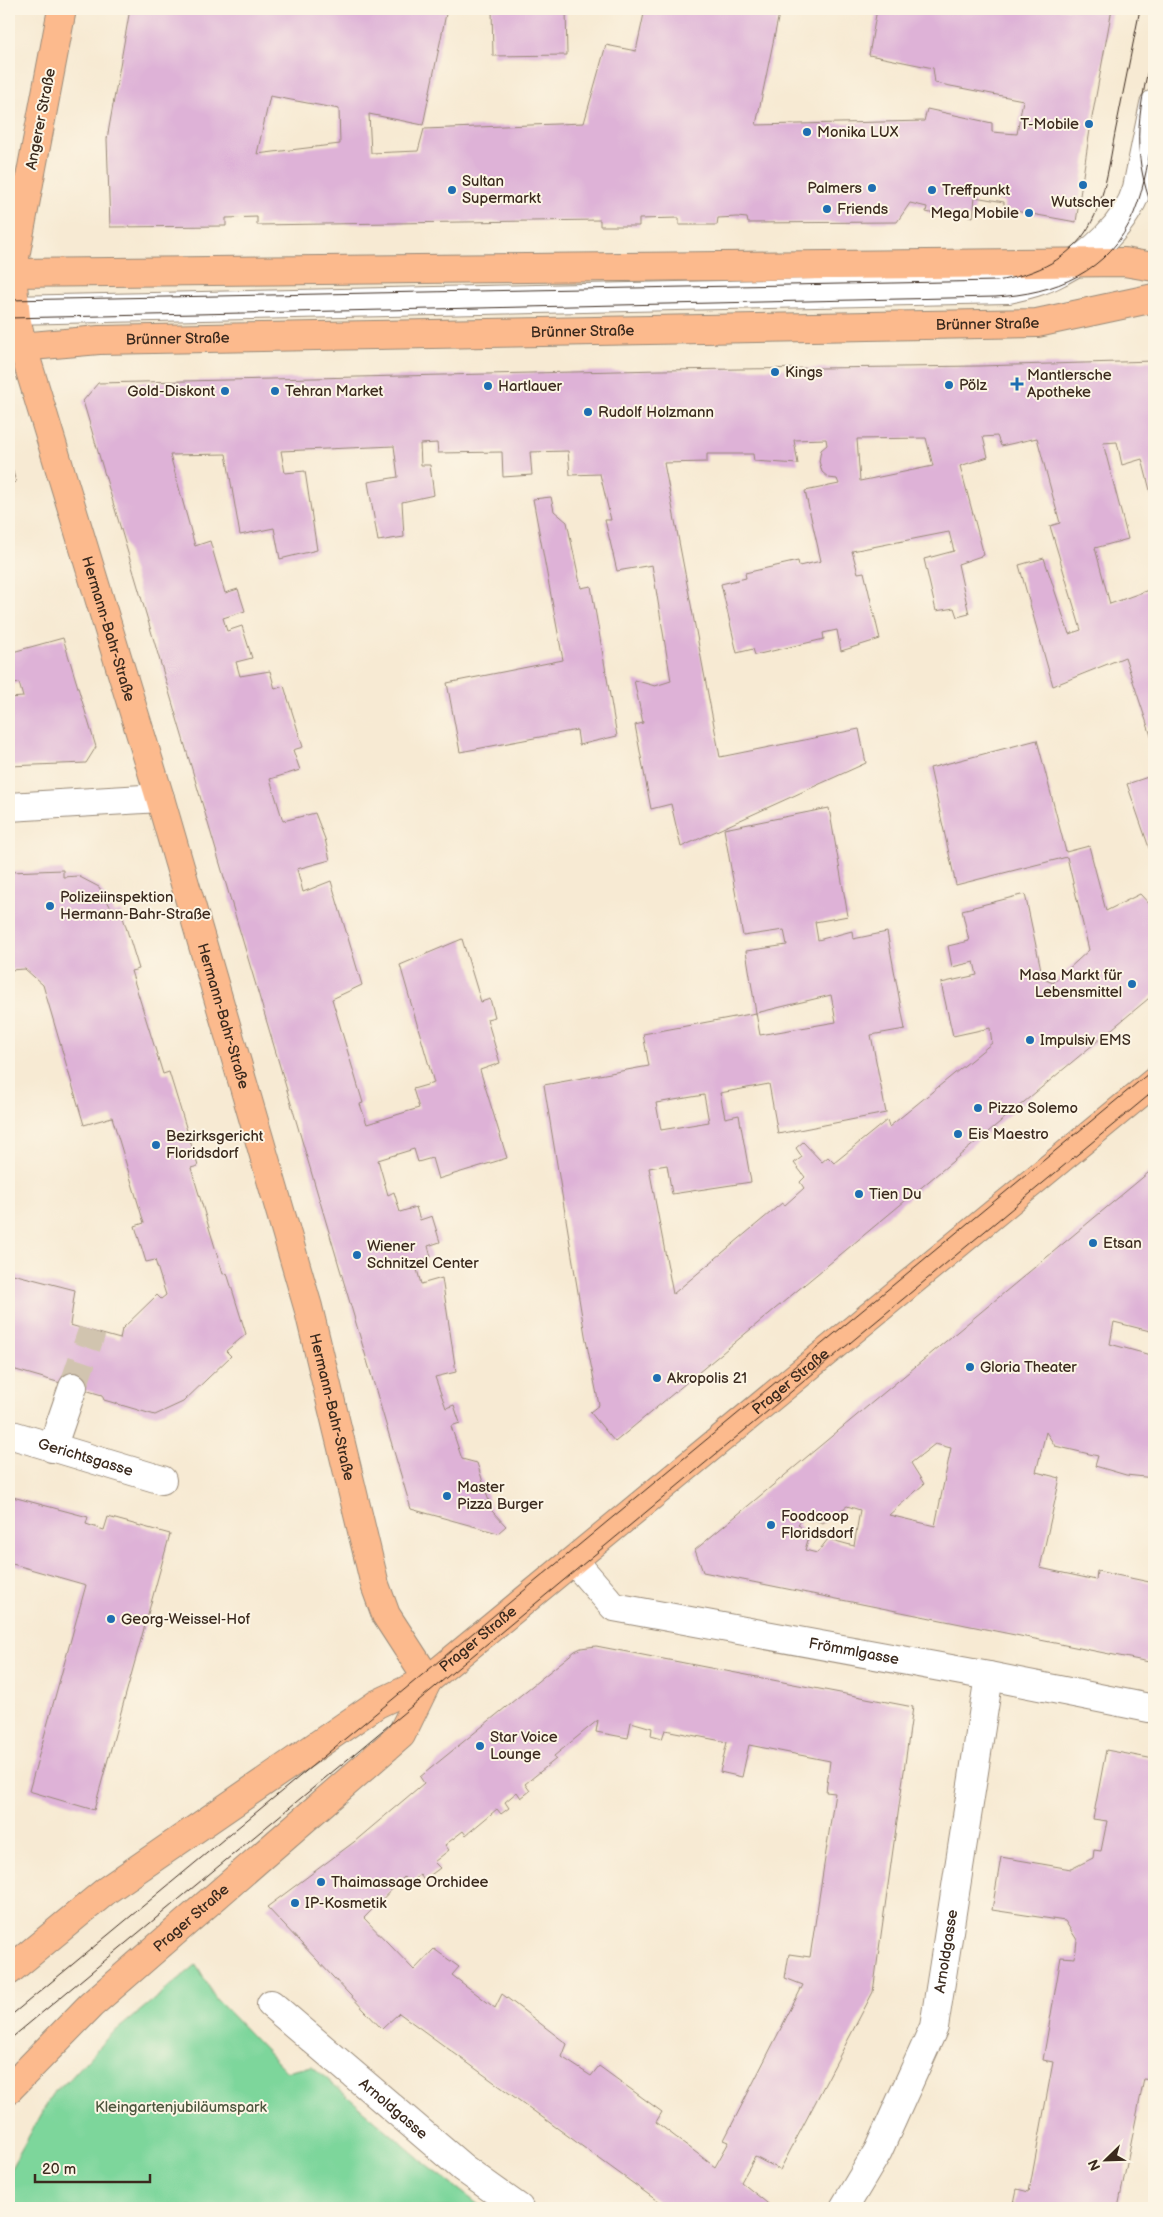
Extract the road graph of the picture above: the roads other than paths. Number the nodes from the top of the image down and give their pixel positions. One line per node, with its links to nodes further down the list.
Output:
1 (62, 9): 7 (main road, Angerer Straße)
2 (1154, 104): 3 (street)
3 (1145, 151): 4 (street); 5 (street)
4 (1154, 182)
5 (1075, 263): 6 (main road); 7 (main road); 9 (street)
6 (1154, 267)
7 (10, 273): 9 (main road, Angerer Straße)
8 (1154, 298): 10 (main road, Brünner Straße)
9 (12, 310): 10 (main road, Angerer Straße)
10 (13, 345): 11 (main road, Hermann-Bahr-Straße)
11 (160, 798): 12 (street); 20 (main road, Hermann-Bahr-Straße)
12 (9, 807)
13 (1154, 1082): 18 (main road, Prager Straße)
14 (73, 1386): 16 (street)
15 (9, 1434): 16 (street, Gerichtsgasse)
16 (52, 1448): 17 (street, Gerichtsgasse)
17 (162, 1480)
18 (574, 1561): 19 (street, Frömmlgasse); 20 (main road, Prager Straße)
19 (989, 1676): 21 (street, Frömmlgasse); 26 (street, Arnoldgasse)
20 (428, 1680): 22 (main road, Prager Straße); 24 (main road, Prager Straße)
21 (1154, 1709)
22 (9, 1971)
23 (271, 2004): 25 (street, Arnoldgasse)
24 (9, 2089)
25 (520, 2208)
26 (844, 2208)

